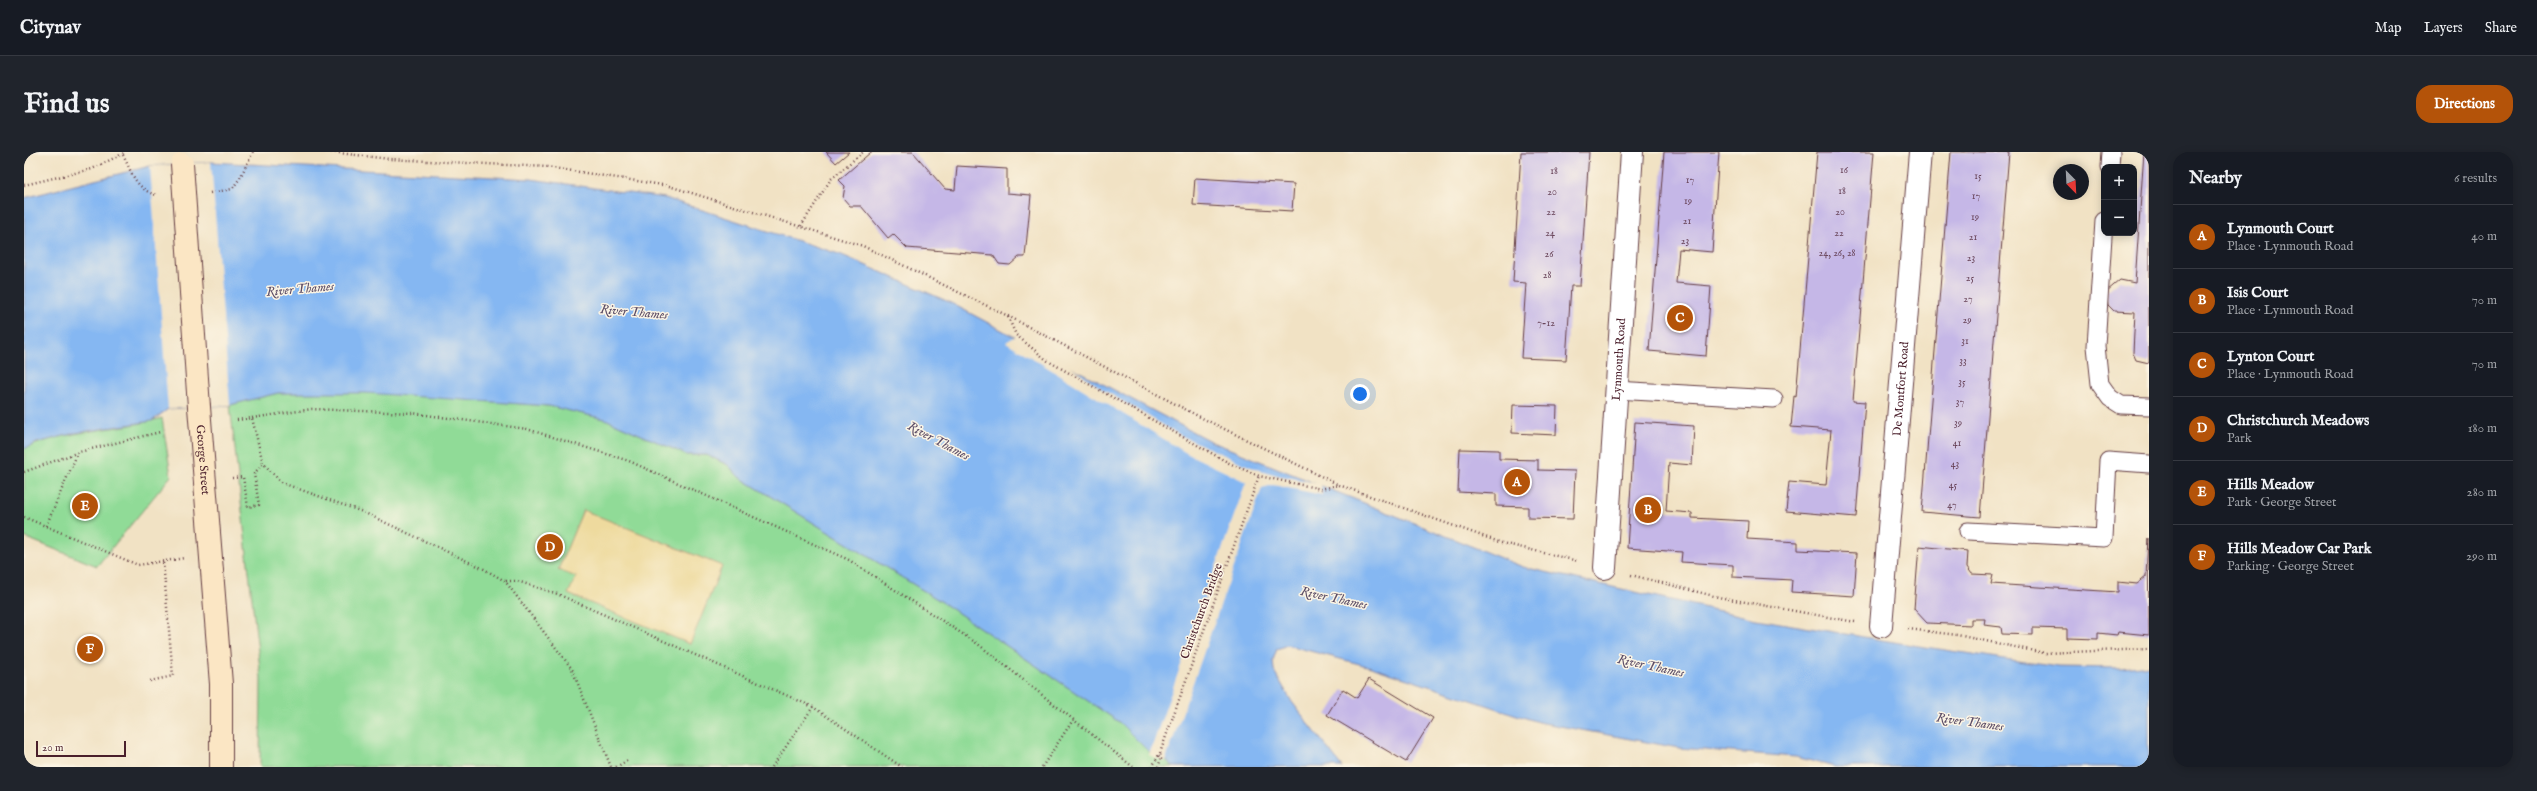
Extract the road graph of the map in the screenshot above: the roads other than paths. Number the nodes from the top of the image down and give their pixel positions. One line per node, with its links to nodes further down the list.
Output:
1 (1632, 152): 7 (street, Lynmouth Road)
2 (1920, 152): 13 (street, De Montfort Road)
3 (2111, 152): 5 (lane)
4 (182, 158): 14 (main road, George Street, bridge)
5 (2110, 164)
6 (2103, 236): 9 (lane)
7 (1615, 390): 8 (lane); 12 (street, Lynmouth Road)
8 (1774, 399)
9 (2149, 406)
10 (2149, 464): 11 (lane)
11 (1968, 532)
12 (1605, 568)
13 (1881, 626)
14 (221, 767)

